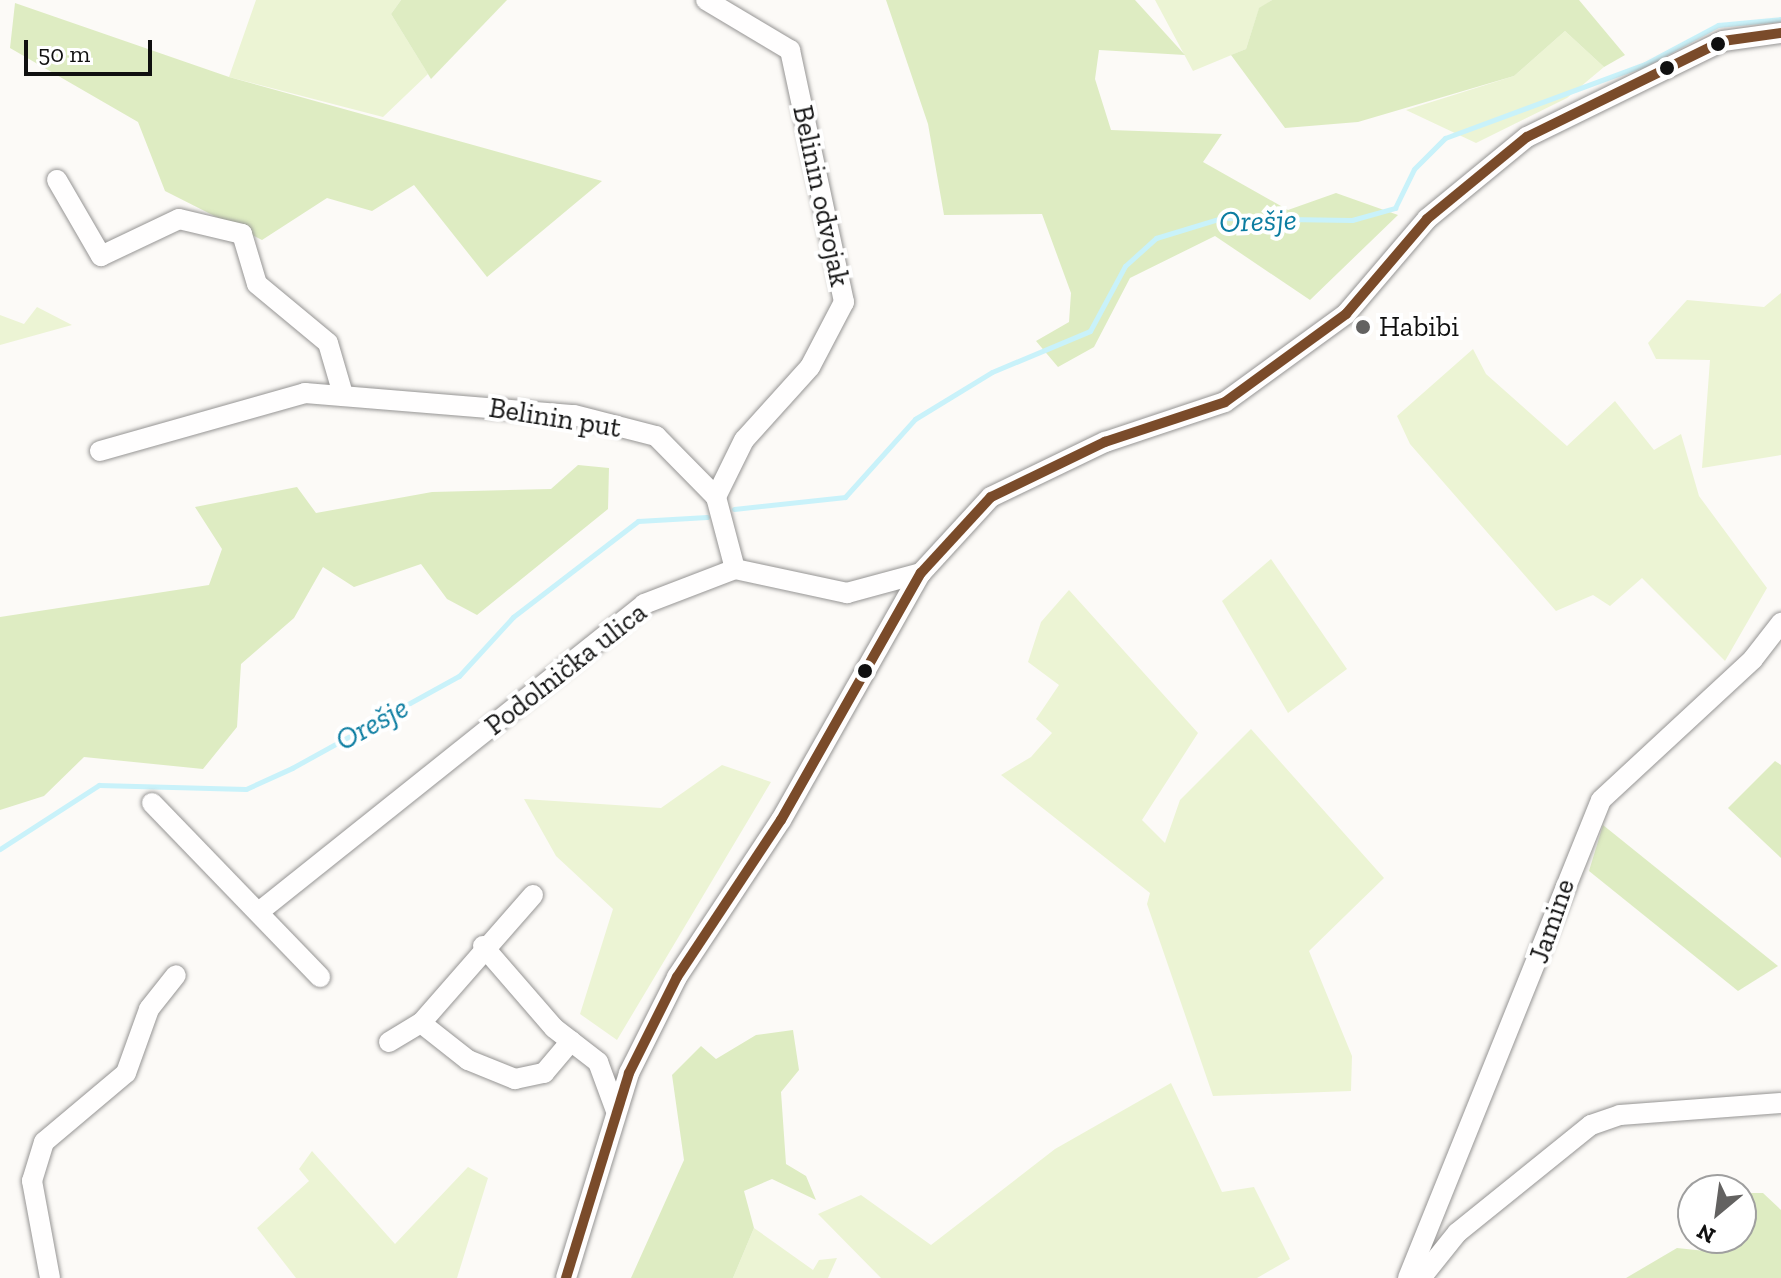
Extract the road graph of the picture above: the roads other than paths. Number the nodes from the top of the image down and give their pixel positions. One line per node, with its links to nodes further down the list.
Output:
1 (706, 0): 6 (street, Belinin odvojak)
2 (1781, 33): 8 (street)
3 (57, 180): 4 (street)
4 (342, 391): 5 (street, Belinin put); 6 (street, Belinin put)
5 (100, 451)
6 (716, 497): 7 (street, Belinin put)
7 (735, 569): 8 (street); 12 (street, Podolnička ulica)
8 (921, 573): 20 (street)
9 (1781, 623): 23 (street, Jamine)
10 (152, 803): 12 (street)
11 (533, 895): 13 (street)
12 (260, 911): 15 (street)
13 (483, 946): 16 (street); 17 (street)
14 (176, 975): 21 (street)
15 (320, 977)
16 (421, 1023): 17 (street); 18 (street)
17 (571, 1041): 20 (street)
18 (389, 1042)
19 (1781, 1103): 24 (street)
20 (616, 1111): 22 (street)
21 (50, 1278)
22 (566, 1278)
23 (1408, 1278)
24 (1421, 1278)

